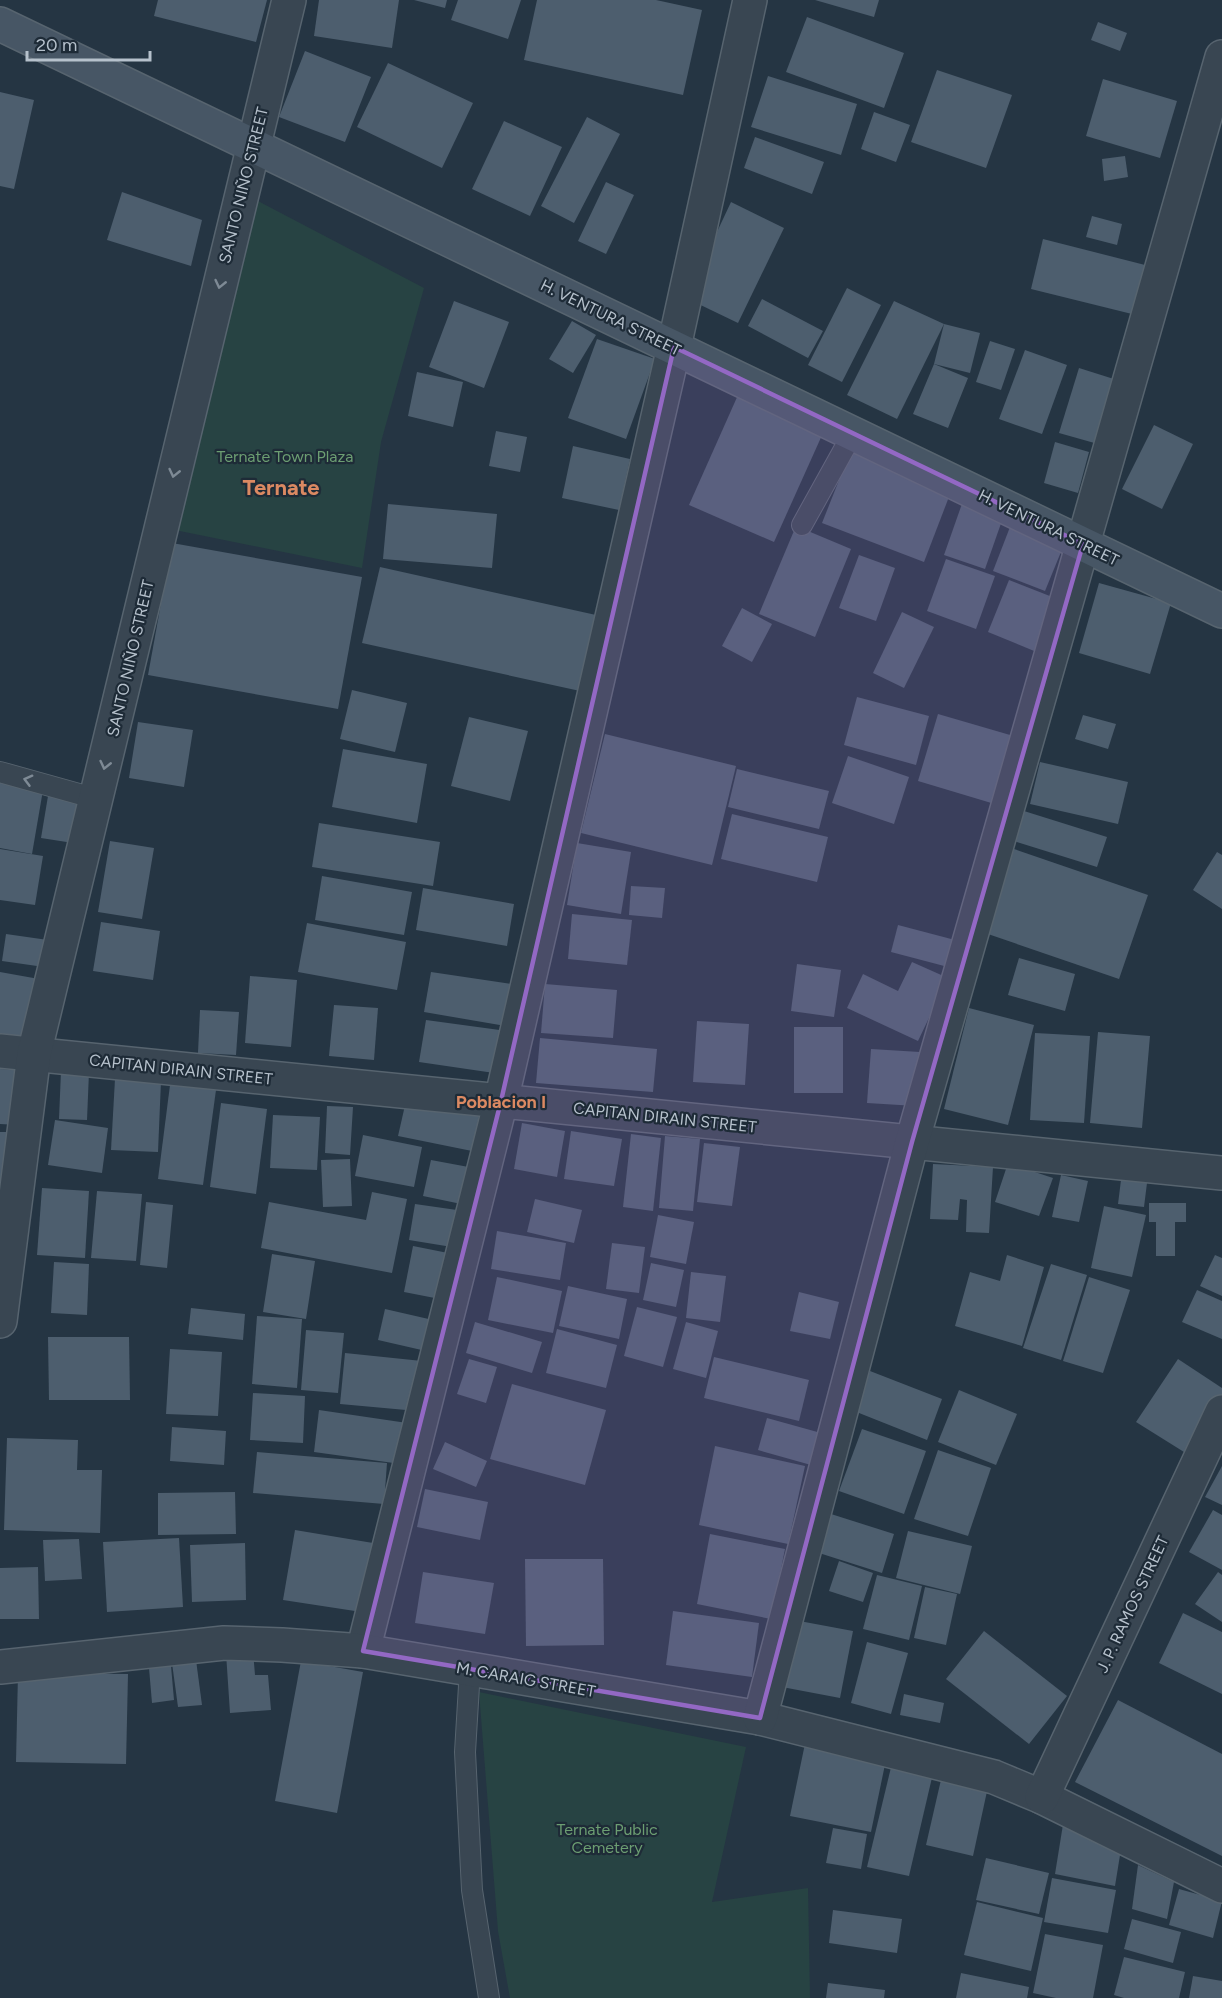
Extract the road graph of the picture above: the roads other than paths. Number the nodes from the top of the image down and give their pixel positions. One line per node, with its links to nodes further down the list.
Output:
1 (290, 0): 5 (street, SANTO NIÑO STREET)
2 (750, 0): 6 (street)
3 (0, 24): 5 (main road, H. VENTURA STREET)
4 (1222, 57): 9 (street)
5 (253, 145): 6 (main road, H. VENTURA STREET); 12 (street, SANTO NIÑO STREET, one-way to 12)
6 (674, 347): 7 (main road, H. VENTURA STREET); 15 (street)
7 (853, 433): 8 (lane); 9 (main road, H. VENTURA STREET)
8 (802, 525)
9 (1083, 544): 10 (main road, H. VENTURA STREET); 16 (street)
10 (1222, 611)
11 (0, 772): 12 (lane, one-way to 11)
12 (97, 798): 14 (street, SANTO NIÑO STREET)
13 (0, 1051): 14 (street, CAPITAN DIRAIN STREET)
14 (34, 1054): 15 (street, CAPITAN DIRAIN STREET); 18 (street, SANTO NIÑO STREET)
15 (501, 1101): 16 (street, CAPITAN DIRAIN STREET); 20 (street)
16 (912, 1142): 17 (street, CAPITAN DIRAIN STREET); 23 (street)
17 (1222, 1173)
18 (0, 1322)
19 (1222, 1412): 24 (street, J. P. RAMOS STREET)
20 (363, 1651): 21 (street, M. CARAIG STREET); 22 (street, M. CARAIG STREET)
21 (0, 1667)
22 (470, 1669): 23 (street, M. CARAIG STREET); 26 (lane)
23 (760, 1718): 24 (street, M. CARAIG STREET)
24 (1042, 1797): 25 (street, M. CARAIG STREET)
25 (1222, 1886)
26 (489, 1998)

